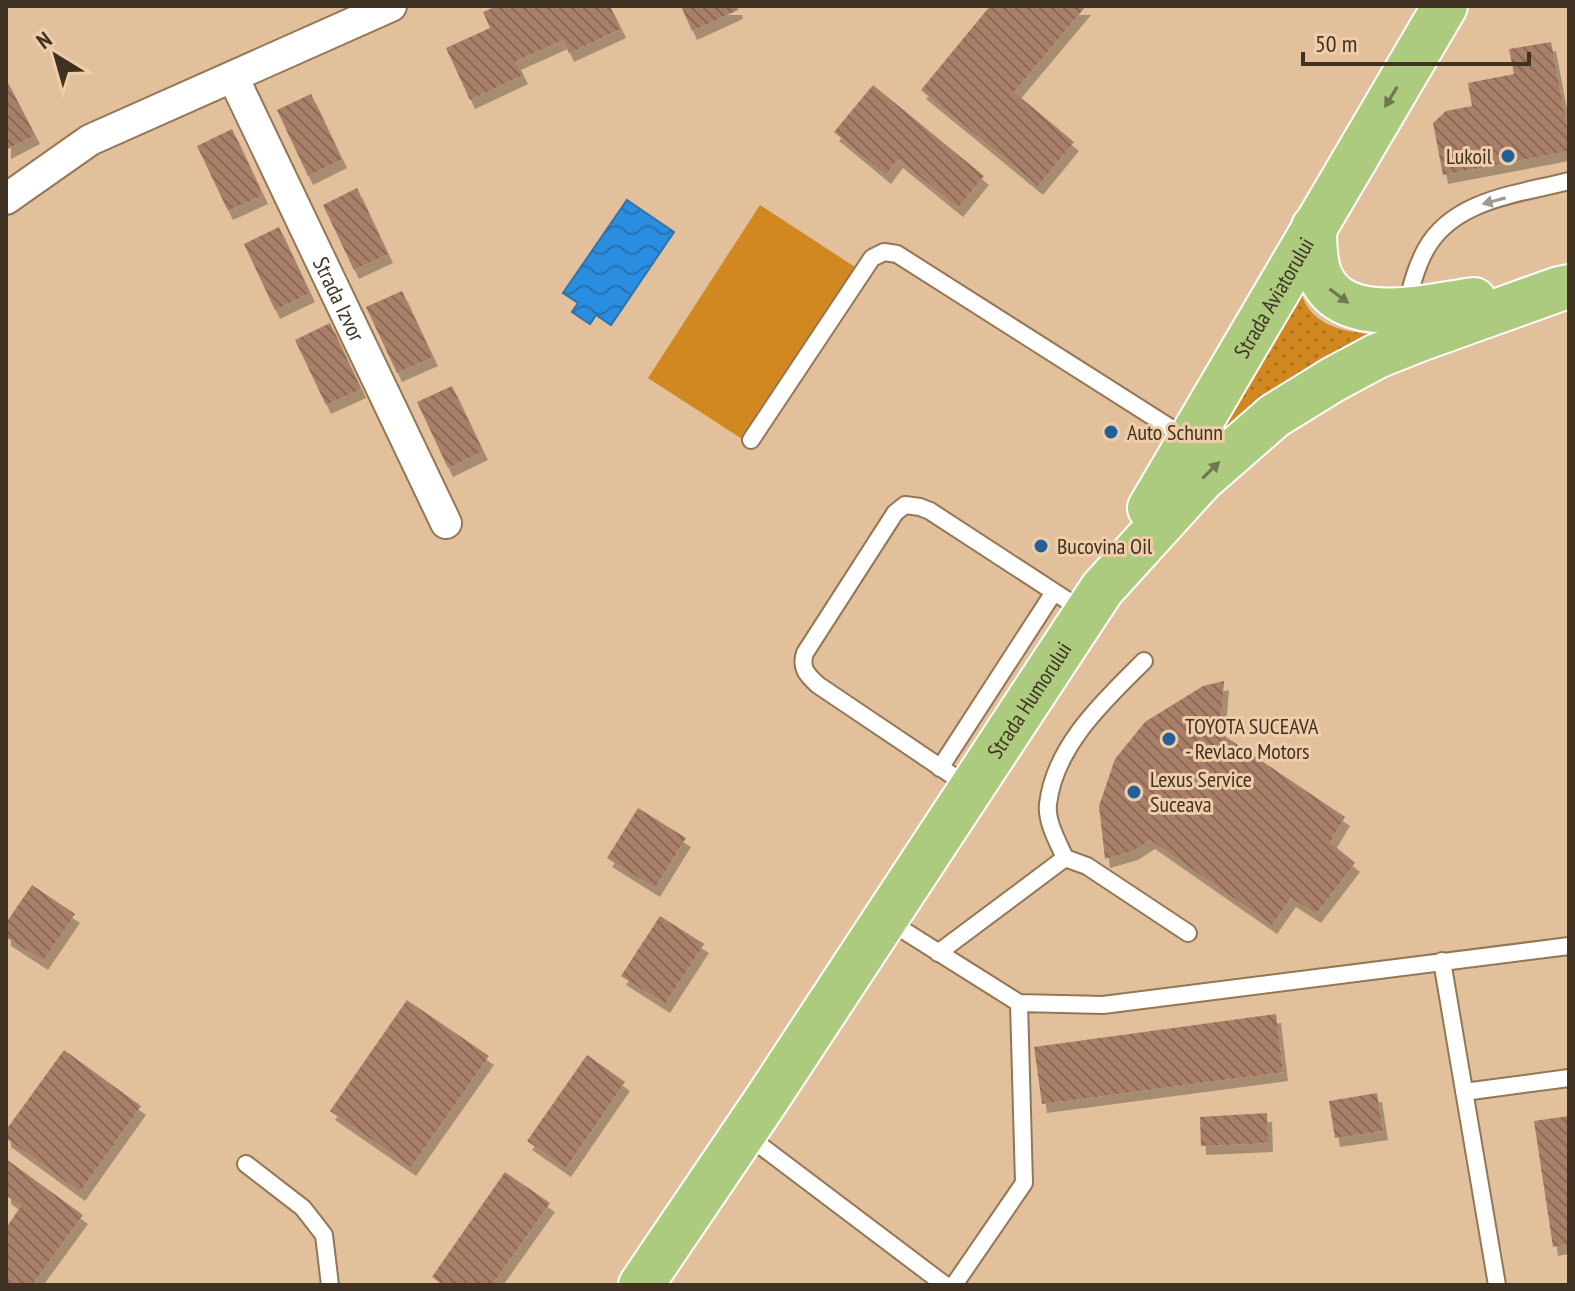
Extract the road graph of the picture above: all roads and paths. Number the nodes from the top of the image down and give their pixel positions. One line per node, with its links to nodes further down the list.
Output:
1 (391, 6): 3 (street)
2 (1445, 6): 6 (main road, Strada Aviatorului, one-way to 6)
3 (233, 77): 5 (street); 11 (street, Strada Izvor)
4 (1569, 181): 8 (lane, one-way to 8)
5 (6, 199)
6 (1314, 227): 8 (main road, one-way to 8); 10 (main road, Strada Aviatorului)
7 (1564, 288): 8 (main road); 12 (main road, Strada Humorului, one-way to 7)
8 (1405, 309)
9 (751, 440): 10 (lane)
10 (1190, 440): 12 (main road, Strada Aviatorului)
11 (446, 523)
12 (1081, 598): 14 (main road, Strada Humorului); 14 (lane)
13 (1144, 661): 15 (lane)
14 (956, 778): 16 (main road, Strada Humorului)
15 (1065, 858): 17 (lane); 19 (lane)
16 (885, 919): 19 (lane); 24 (main road, Strada Humorului)
17 (1188, 933)
18 (1569, 946): 20 (lane)
19 (938, 953): 21 (lane)
20 (1442, 961): 21 (lane); 23 (lane)
21 (1019, 1003): 29 (lane)
22 (1569, 1078): 23 (lane)
23 (1464, 1092): 30 (lane)
24 (744, 1133): 27 (main road, Strada Humorului); 28 (lane)
25 (246, 1164): 26 (lane)
26 (330, 1285)
27 (641, 1285)
28 (945, 1285)
29 (954, 1285)
30 (1497, 1285)

